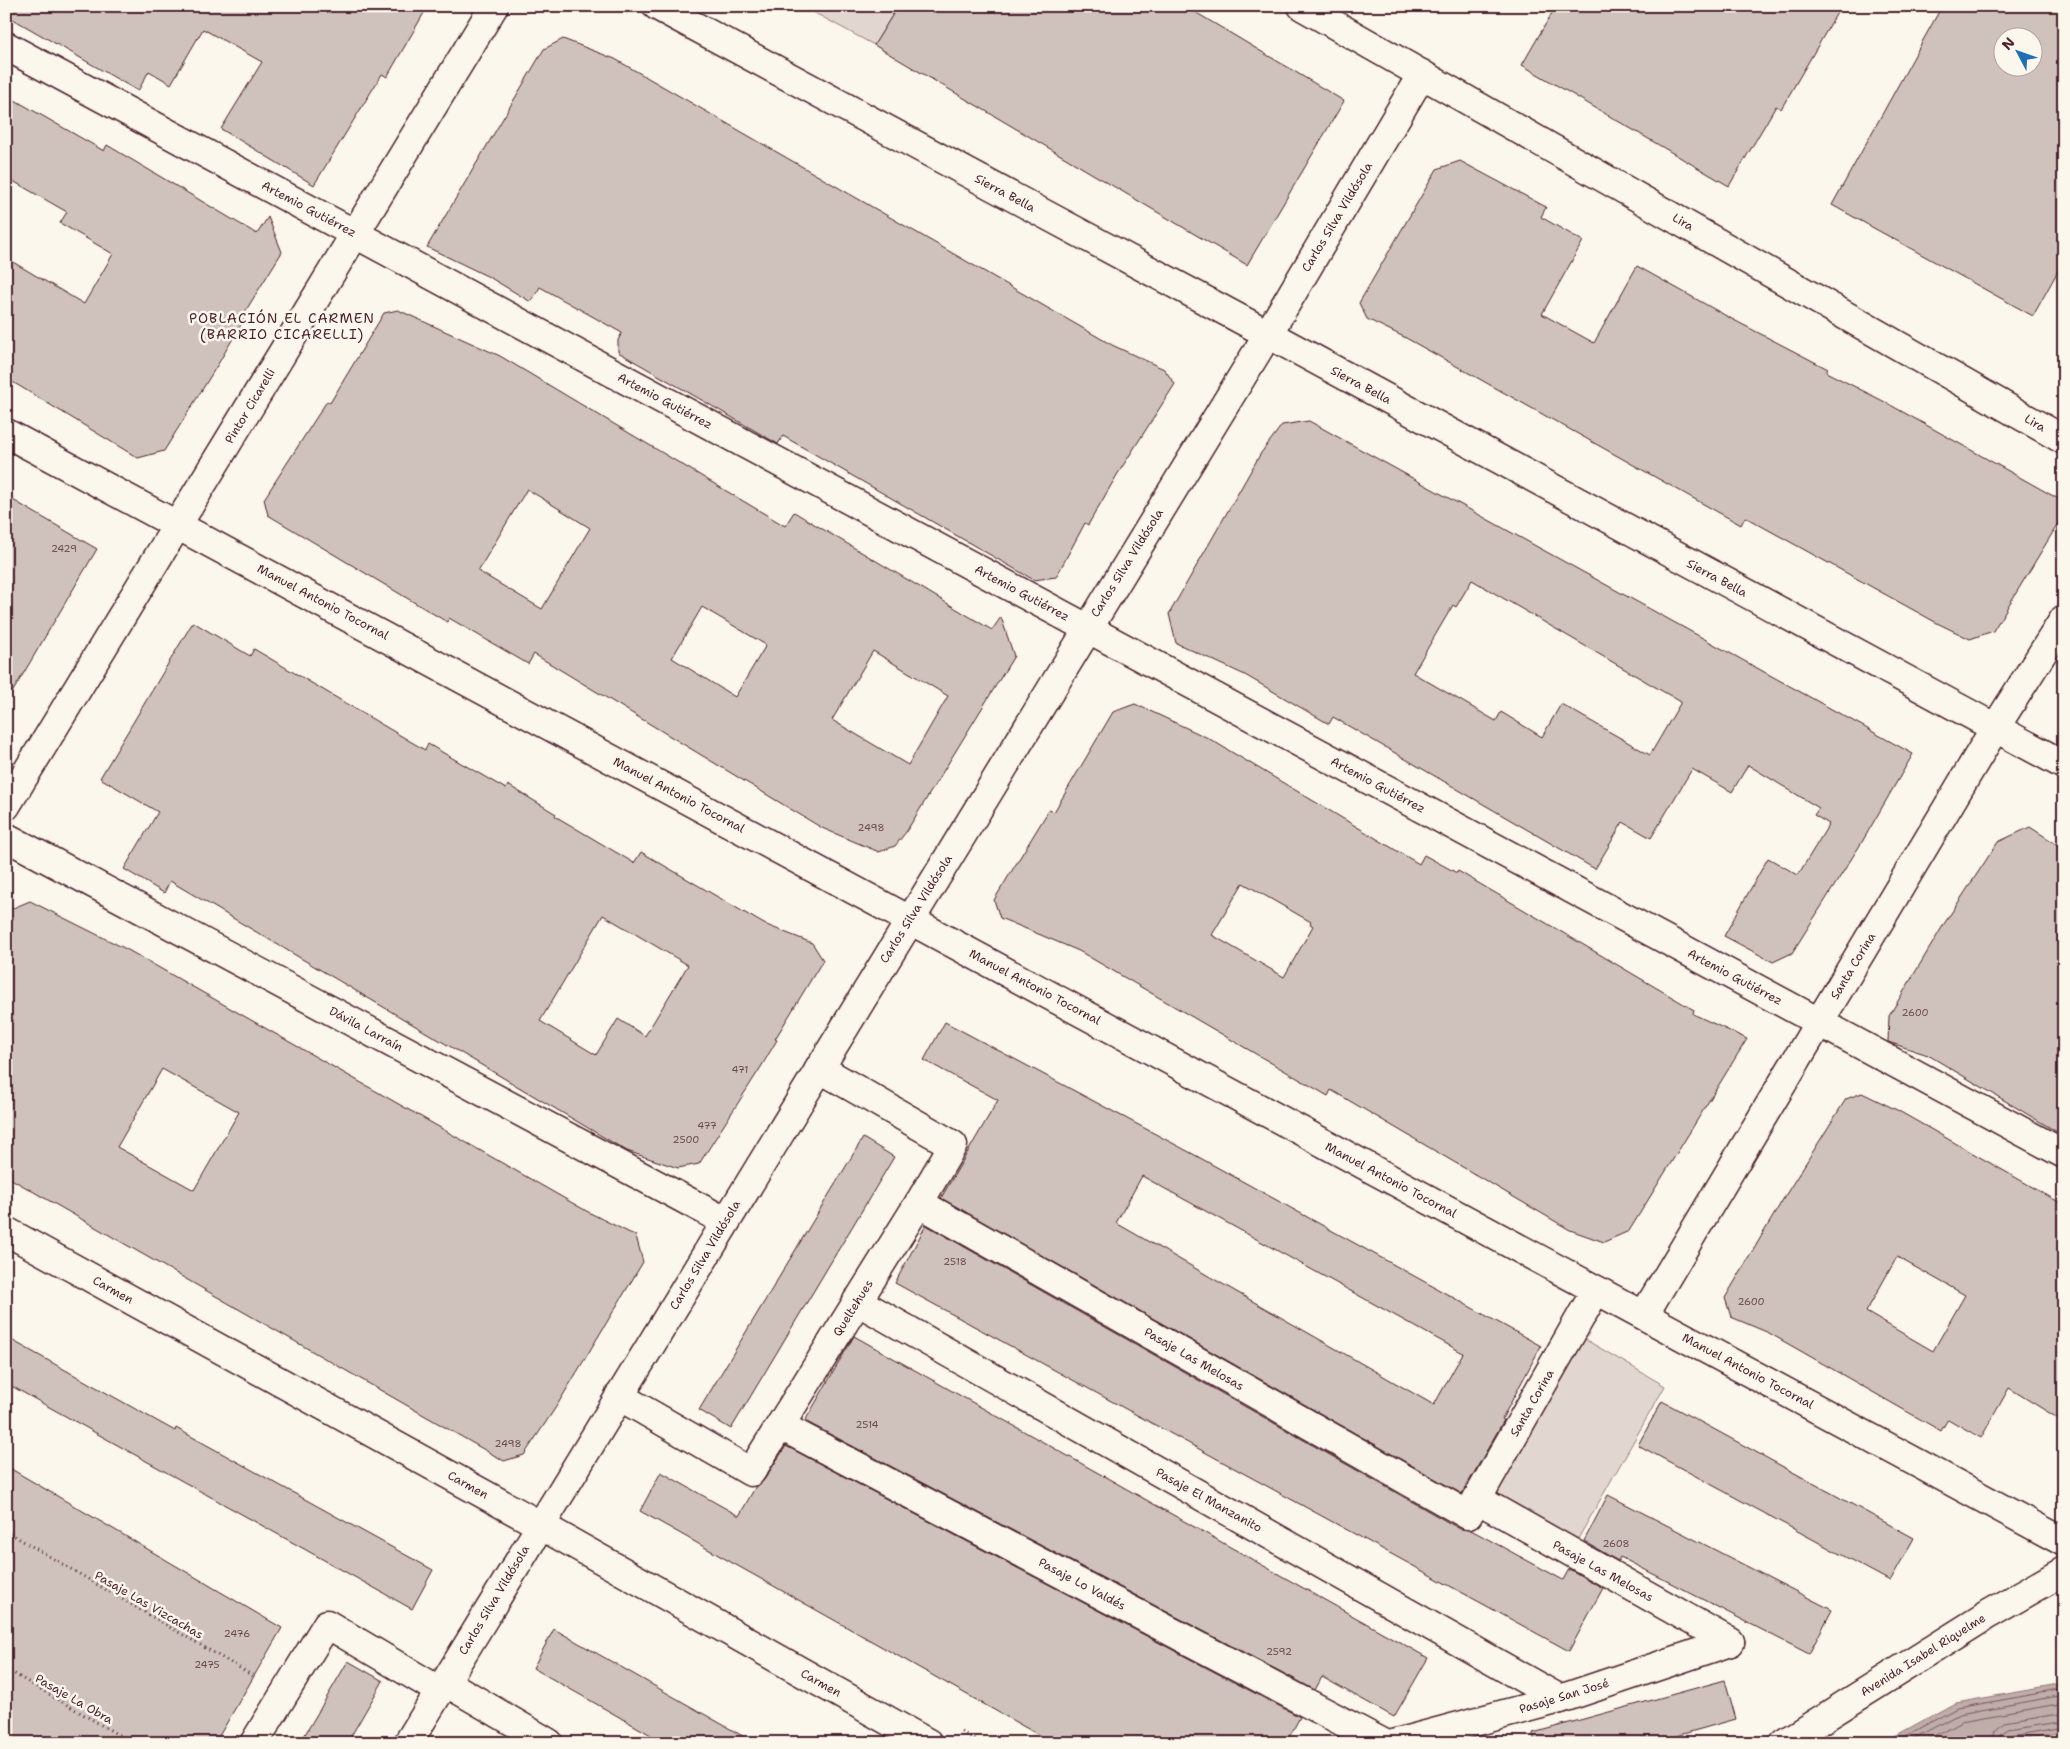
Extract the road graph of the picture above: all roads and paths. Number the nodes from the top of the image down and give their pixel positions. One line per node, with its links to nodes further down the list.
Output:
1 (494, 6): 6 (street, Pintor Cicarelli)
2 (657, 6): 7 (street, Sierra Bella)
3 (1302, 6): 5 (street, Lira)
4 (6, 46): 6 (street, Artemio Gutiérrez)
5 (1422, 74): 7 (street, Carlos Silva Vildósola); 9 (street, Lira)
6 (355, 234): 10 (street, Pintor Cicarelli); 12 (street, Artemio Gutiérrez)
7 (1268, 334): 12 (street, Carlos Silva Vildósola); 13 (street, Sierra Bella)
8 (6, 433): 10 (street, Manuel Antonio Tocornal)
9 (2064, 440)
10 (178, 524): 15 (street, Pintor Cicarelli); 17 (street, Manuel Antonio Tocornal)
11 (2064, 619): 13 (street, Santa Corina)
12 (1088, 628): 17 (street, Carlos Silva Vildósola); 18 (street, Artemio Gutiérrez)
13 (1995, 728): 14 (street, Sierra Bella); 18 (street, Santa Corina)
14 (2064, 765)
15 (6, 806)
16 (6, 837): 22 (street, Dávila Larraín)
17 (910, 919): 19 (street, Carlos Silva Vildósola); 24 (street, Manuel Antonio Tocornal)
18 (1819, 1022): 20 (street, Artemio Gutiérrez); 26 (street, Santa Corina)
19 (819, 1068): 21 (street, Queltehues); 22 (street, Carlos Silva Vildósola)
20 (2064, 1154)
21 (919, 1203): 25 (street, Queltehues); 29 (street, Pasaje Las Melosas)
22 (725, 1221): 27 (street, Carlos Silva Vildósola)
23 (6, 1231): 30 (street, Carmen)
24 (1596, 1290): 26 (street, Manuel Antonio Tocornal); 29 (street, Santa Corina)
25 (857, 1301): 28 (street, Queltehues); 38 (street, Pasaje El Manzanito)
26 (1644, 1315): 32 (street, Manuel Antonio Tocornal)
27 (619, 1396): 28 (street, Queltehues); 30 (street, Carlos Silva Vildósola)
28 (781, 1426): 44 (street, Pasaje Lo Valdés)
29 (1473, 1507): 34 (street, Pasaje Las Melosas)
30 (540, 1525): 36 (street, Carlos Silva Vildósola); 43 (street, Carmen)
31 (6, 1531): 37 (path, Pasaje Las Vizcachas)
32 (2064, 1542)
33 (2064, 1570): 46 (street, Avenida Isabel Riquelme)
34 (1730, 1642): 38 (street, Pasaje San José)
35 (6, 1669): 39 (path, Pasaje La Obra)
36 (442, 1686): 37 (street); 41 (street, Carlos Silva Vildósola); 42 (street)
37 (284, 1694): 40 (street)
38 (1560, 1699): 45 (street, Pasaje San José)
39 (132, 1743)
40 (254, 1743)
41 (408, 1743)
42 (549, 1743)
43 (928, 1743)
44 (1383, 1743)
45 (1396, 1743)
46 (1784, 1743)

